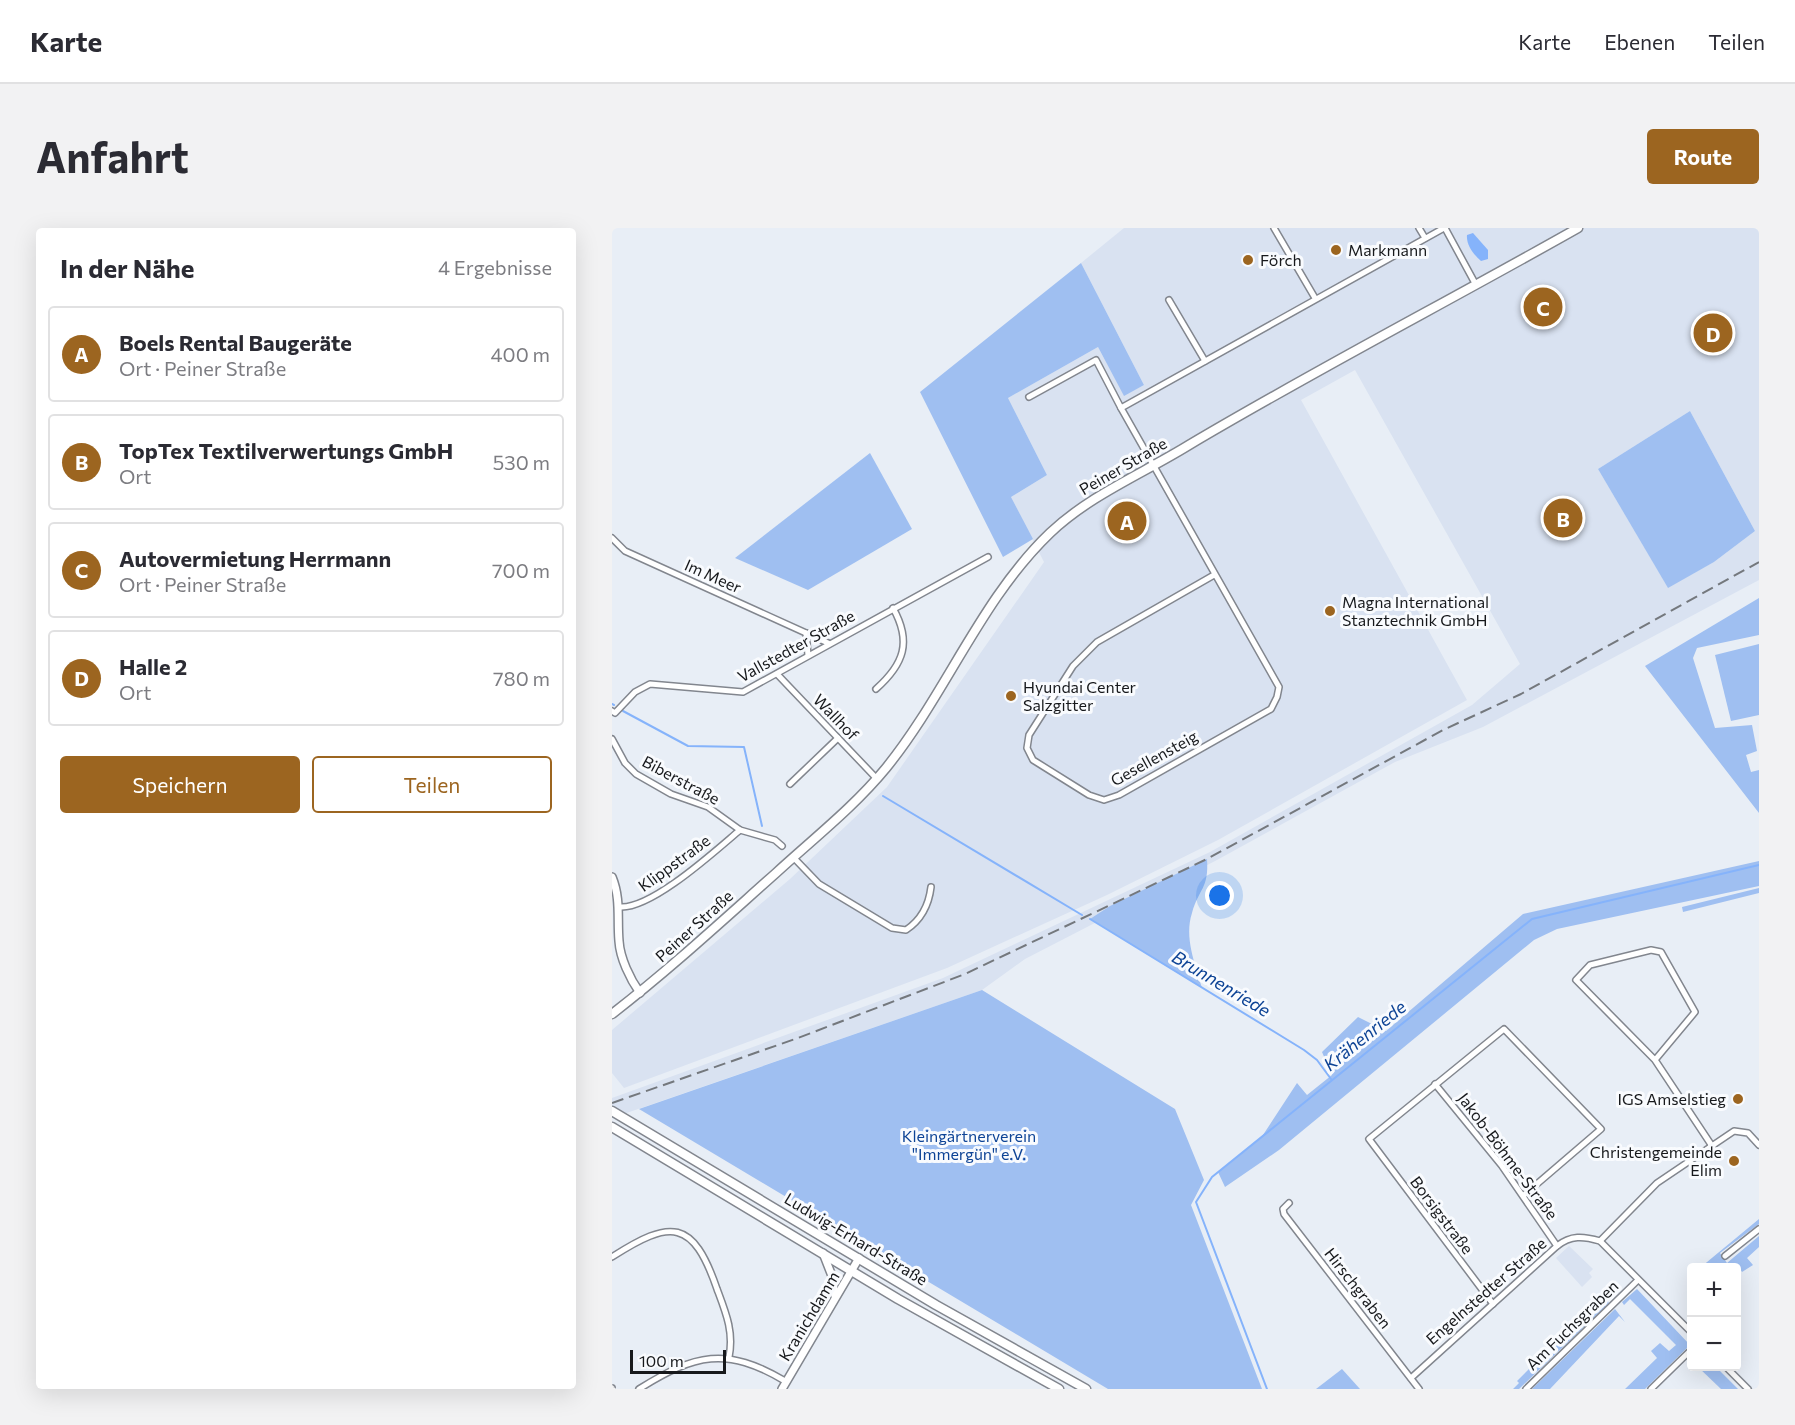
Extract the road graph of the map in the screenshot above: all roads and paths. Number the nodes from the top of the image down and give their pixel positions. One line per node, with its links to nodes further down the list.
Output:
1 (1274, 228): 7 (street)
2 (1419, 228): 5 (street)
3 (1445, 228): 5 (street); 6 (street)
4 (1578, 228): 6 (main road, Peiner Straße)
5 (1425, 238): 7 (street)
6 (1476, 285): 12 (main road, Peiner Straße)
7 (1315, 298): 9 (street)
8 (1169, 300): 9 (street)
9 (1205, 361): 11 (street)
10 (1029, 397): 11 (street, Gesellensteig)
11 (1120, 408): 12 (street, Gesellensteig)
12 (1154, 466): 15 (street, Gesellensteig); 25 (main road, Peiner Straße)
13 (612, 538): 17 (street, Im Meer)
14 (988, 557): 16 (street, Vallstedter Straße)
15 (1214, 575): 15 (street, Gesellensteig)
16 (893, 608): 18 (street, Vallstedter Straße); 21 (street)
17 (806, 633): 18 (street, Im Meer); 19 (street)
18 (828, 643): 19 (street, Vallstedter Straße)
19 (808, 655): 20 (street, Vallstedter Straße)
20 (777, 674): 22 (street, Vallstedter Straße); 23 (street, Wallhof)
21 (876, 689)
22 (613, 714)
23 (838, 738): 25 (street, Wallhof); 26 (street)
24 (612, 739): 27 (street, Biberstraße)
25 (877, 779): 29 (main road, Peiner Straße)
26 (790, 784)
27 (740, 830): 28 (street, Biberstraße); 32 (street, Klippstraße)
28 (782, 846)
29 (793, 857): 31 (street); 34 (main road, Peiner Straße)
30 (612, 877): 32 (street)
31 (931, 887)
32 (620, 907): 33 (street)
33 (615, 945): 34 (street)
34 (640, 993): 35 (main road, Peiner Straße)
35 (612, 1014)
36 (1655, 1060): 36 (street); 41 (street)
37 (1435, 1084): 42 (street, Jakob-Böhme-Straße); 42 (street); 54 (street, Borsigstraße)
38 (612, 1111): 50 (main road, Ludwig-Erhard-Straße)
39 (612, 1127): 47 (main road, Ludwig-Erhard-Straße)
40 (1759, 1145): 41 (street)
41 (1712, 1146): 45 (street)
42 (1524, 1195): 46 (street, Jakob-Böhme-Straße)
43 (1289, 1203): 59 (street, Hirschgraben)
44 (1759, 1229): 48 (street)
45 (1600, 1241): 46 (street, Engelnstedter Straße); 52 (street)
46 (1557, 1246): 54 (street, Engelnstedter Straße)
47 (823, 1253): 51 (main road, Ludwig-Erhard-Straße); 53 (street)
48 (1725, 1256)
49 (612, 1257): 57 (street)
50 (859, 1258): 51 (street, Kranichdamm); 64 (main road, Ludwig-Erhard-Straße)
51 (852, 1270): 53 (street, Kranichdamm); 63 (main road, Ludwig-Erhard-Straße)
52 (1638, 1280): 55 (street); 66 (street, Am Fuchsgraben)
53 (836, 1296): 60 (street, Kranichdamm)
54 (1493, 1304): 59 (street, Engelnstedter Straße)
55 (1687, 1328)
56 (1687, 1354): 67 (street)
57 (729, 1357): 60 (street); 61 (street)
58 (1730, 1371): 68 (street)
59 (1411, 1378): 65 (street, Hirschgraben)
60 (785, 1381): 62 (street, Kranichdamm)
61 (639, 1389)
62 (782, 1389)
63 (1059, 1389)
64 (1086, 1389)
65 (1419, 1389)
66 (1526, 1389)
67 (1651, 1389)
68 (1748, 1389)

